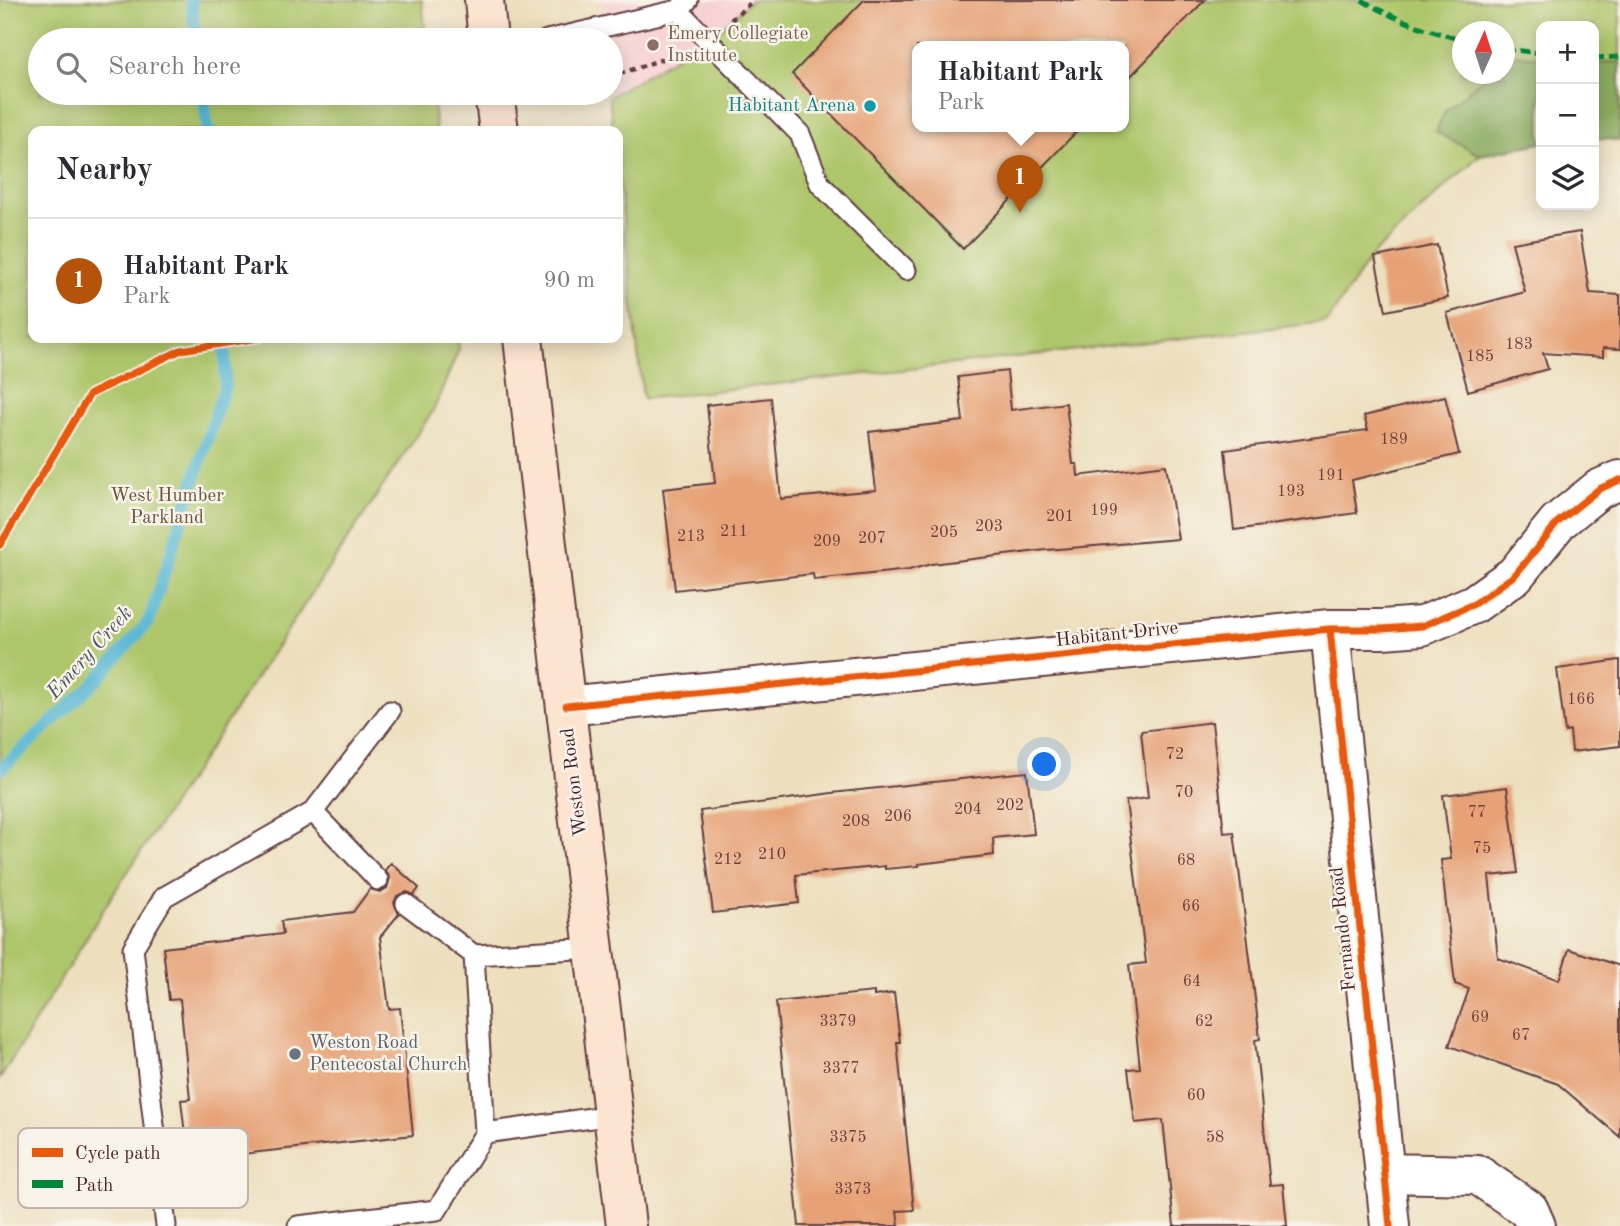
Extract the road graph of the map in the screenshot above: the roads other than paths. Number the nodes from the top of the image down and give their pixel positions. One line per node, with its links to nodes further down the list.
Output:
1 (484, 0): 3 (main road)
2 (683, 5): 4 (lane); 7 (lane)
3 (487, 28)
4 (594, 28)
5 (496, 105): 6 (main road)
6 (498, 126)
7 (906, 270)
8 (524, 343): 11 (main road, Weston Road)
9 (1620, 480): 10 (street, Habitant Drive)
10 (1330, 629): 11 (street, Habitant Drive); 21 (street, Fernando Road)
11 (566, 706): 16 (main road, Weston Road)
12 (390, 711): 13 (lane)
13 (313, 812): 14 (lane); 19 (lane)
14 (377, 880)
15 (406, 904): 17 (lane)
16 (594, 948): 17 (lane); 18 (main road, Weston Road)
17 (474, 956): 20 (lane)
18 (613, 1115): 20 (lane); 25 (main road, Weston Road)
19 (154, 1128)
20 (485, 1133): 24 (lane)
21 (1384, 1173): 26 (street, Fernando Road); 27 (street)
22 (164, 1208): 23 (lane)
23 (166, 1226)
24 (298, 1226)
25 (626, 1226)
26 (1390, 1226)
27 (1536, 1226)

